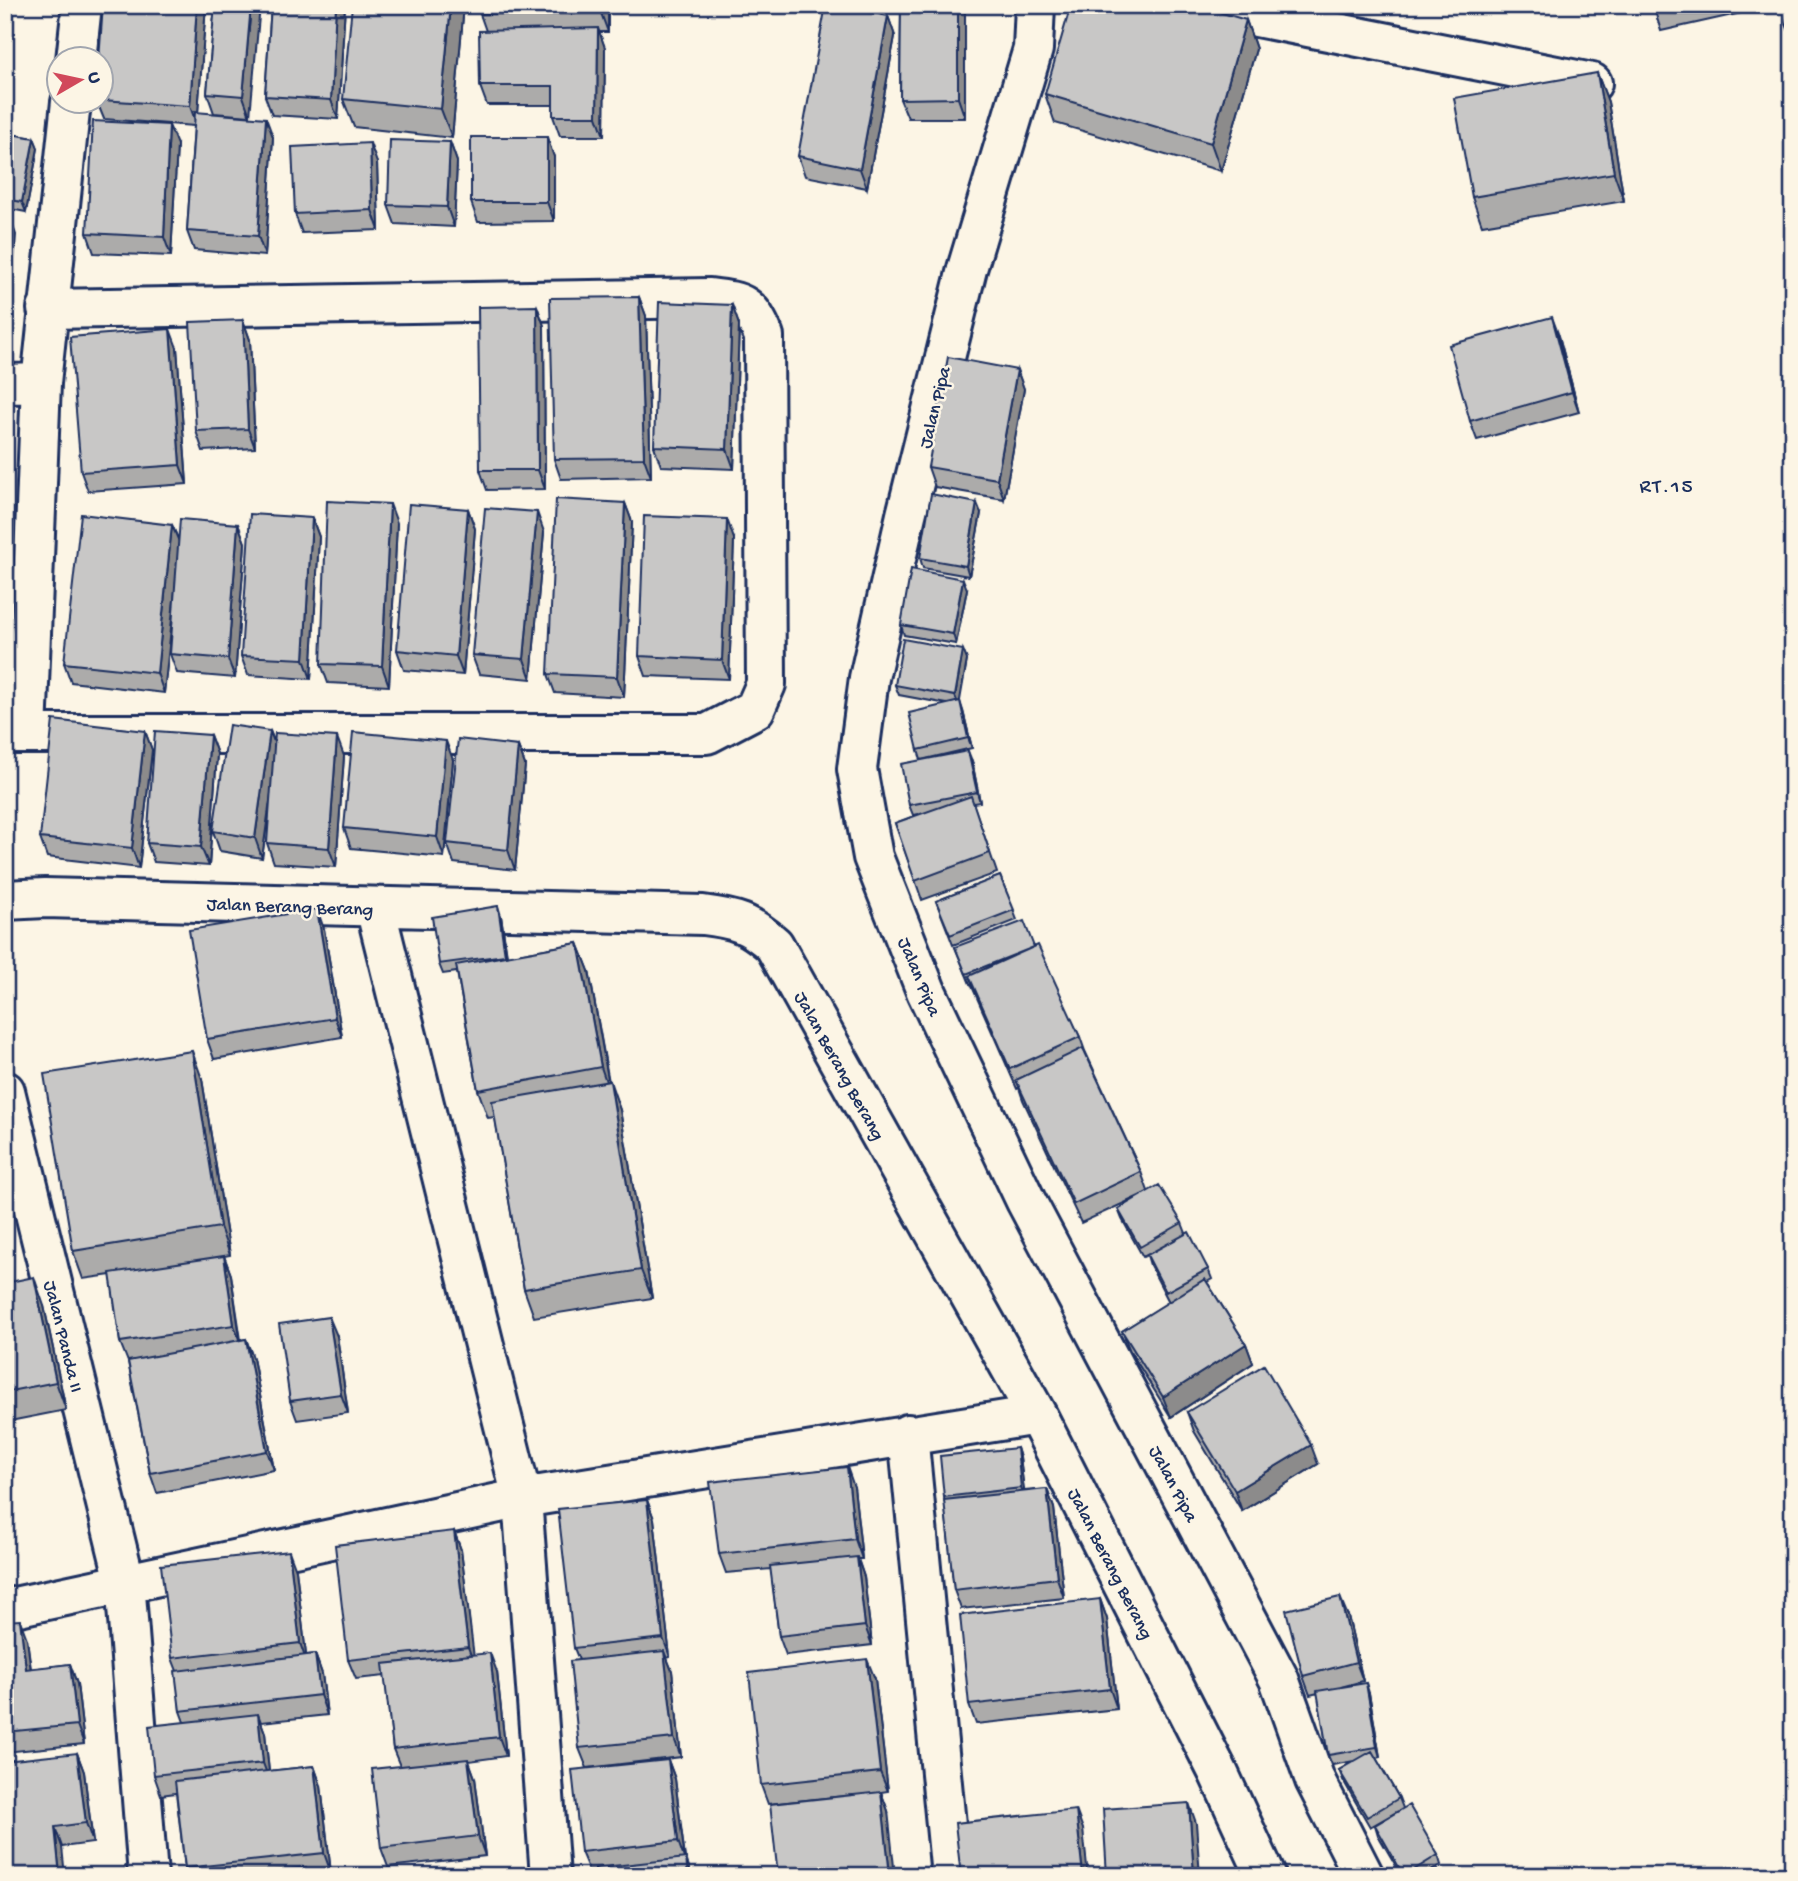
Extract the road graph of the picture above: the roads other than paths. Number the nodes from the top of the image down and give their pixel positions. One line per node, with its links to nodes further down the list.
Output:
1 (82, 5): 4 (street)
2 (1035, 5): 22 (street, Jalan Pipa)
3 (1196, 5): 5 (street)
4 (78, 46)
5 (1592, 83)
6 (69, 116): 7 (street)
7 (47, 309): 8 (street); 9 (street)
8 (23, 383): 9 (street)
9 (16, 734)
10 (5, 900): 11 (street, Jalan Berang Berang)
11 (375, 907): 13 (street, Jalan Berang Berang); 15 (street)
12 (5, 1091): 16 (street, Jalan Panda II)
13 (1037, 1415): 14 (street); 21 (street, Jalan Berang Berang)
14 (908, 1434): 15 (street); 20 (street)
15 (522, 1498): 16 (street); 19 (street)
16 (125, 1581): 17 (street); 18 (street, Jalan Panda II)
17 (5, 1609)
18 (148, 1876)
19 (550, 1876)
20 (951, 1876)
21 (1266, 1876)
22 (1364, 1876)

